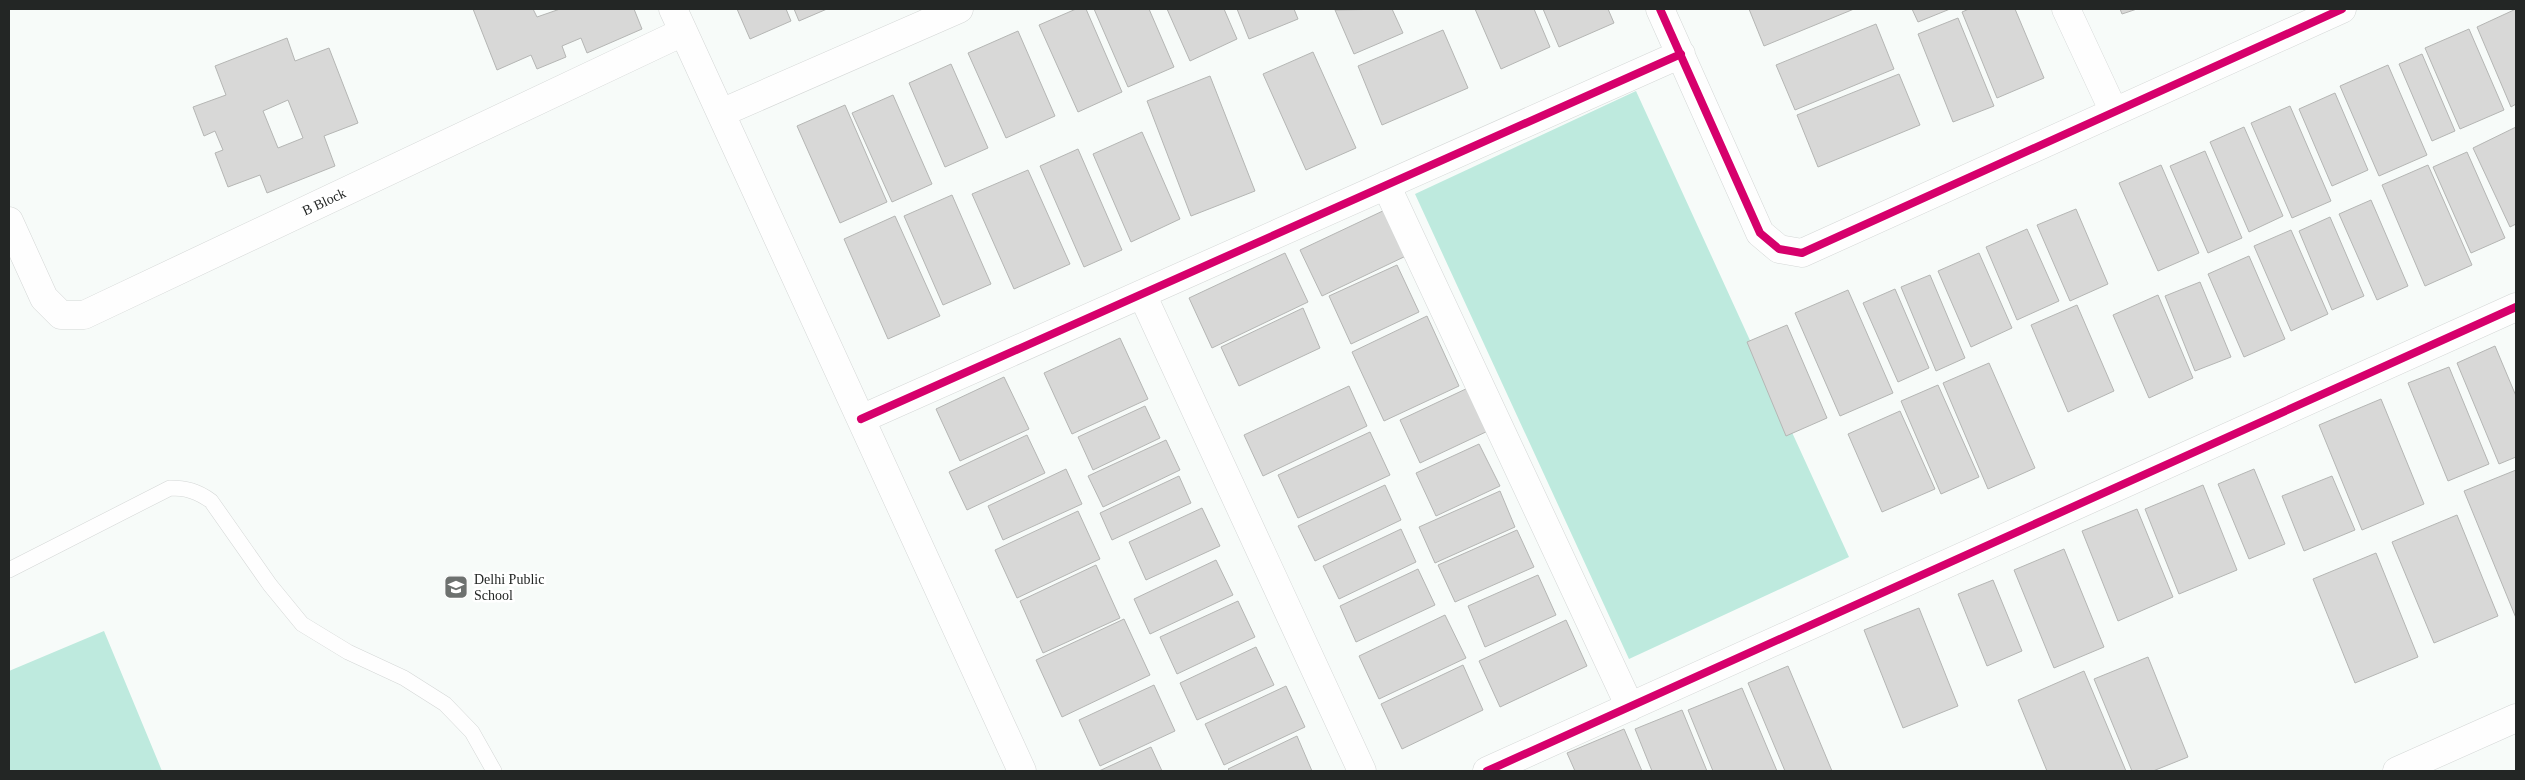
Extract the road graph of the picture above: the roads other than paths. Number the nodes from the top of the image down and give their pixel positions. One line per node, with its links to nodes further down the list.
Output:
1 (959, 9): 8 (street)
2 (1660, 9): 6 (street)
3 (2066, 9): 7 (street)
4 (2342, 9): 7 (street)
5 (678, 20): 8 (street); 10 (street, B Block)
6 (1681, 54): 7 (street); 9 (street)
7 (2114, 112)
8 (720, 113): 13 (street)
9 (1386, 185): 11 (street); 15 (street)
10 (9, 221)
11 (1142, 294): 13 (street); 19 (street)
12 (2516, 307): 15 (street)
13 (861, 419): 18 (street)
14 (9, 570): 17 (lane)
15 (1630, 707): 20 (street)
16 (2516, 718): 21 (street)
17 (494, 771)
18 (1022, 771)
19 (1362, 771)
20 (1487, 771)
21 (2397, 771)

